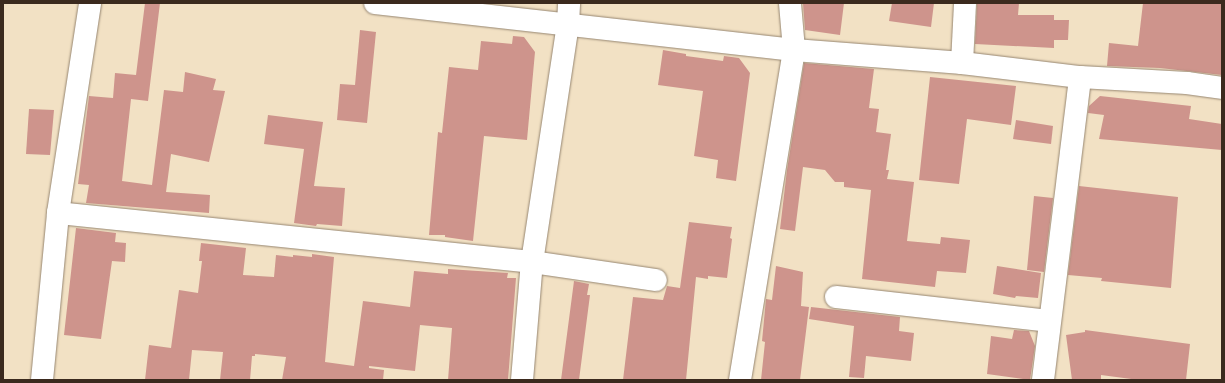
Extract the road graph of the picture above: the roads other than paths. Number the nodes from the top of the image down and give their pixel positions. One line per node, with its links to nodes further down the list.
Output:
1 (90, 3): 10 (street)
2 (375, 3): 5 (street)
3 (790, 3): 6 (street)
4 (965, 3): 7 (street)
5 (568, 13): 6 (street); 11 (street)
6 (794, 50): 7 (street); 17 (street)
7 (962, 63): 8 (street)
8 (1080, 76): 9 (street); 14 (street)
9 (1222, 88)
10 (58, 213): 11 (street); 15 (street)
11 (532, 262): 12 (street); 16 (street)
12 (656, 280)
13 (836, 297): 14 (street)
14 (1049, 321): 18 (street)
15 (42, 380)
16 (522, 380)
17 (740, 380)
18 (1043, 380)

